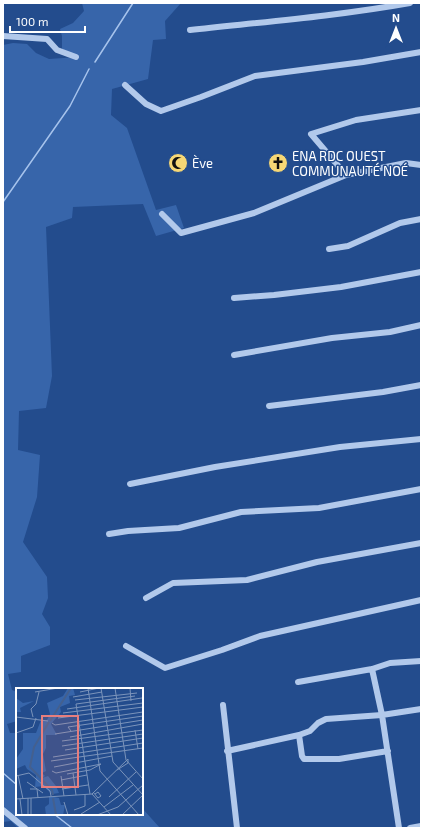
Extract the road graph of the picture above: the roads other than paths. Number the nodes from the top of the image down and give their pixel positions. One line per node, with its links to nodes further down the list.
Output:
1 (410, 3): 2 (street)
2 (190, 30)
3 (3, 36): 5 (street)
4 (421, 52): 6 (street)
5 (76, 57)
6 (125, 85)
7 (421, 110): 9 (street)
8 (421, 165): 9 (street)
9 (346, 175): 10 (street)
10 (162, 214)
11 (421, 219): 12 (street)
12 (329, 249)
13 (421, 272): 14 (street)
14 (234, 298)
15 (421, 325): 16 (street)
16 (234, 354)
17 (421, 385): 18 (street)
18 (269, 406)
19 (421, 438): 20 (street)
20 (130, 484)
21 (421, 489): 22 (street)
22 (109, 534)
23 (421, 543): 24 (street)
24 (146, 598)
25 (421, 600): 26 (street)
26 (126, 646)
27 (421, 661): 28 (street)
28 (372, 669): 29 (street); 32 (street)
29 (298, 682)
30 (223, 705): 34 (street)
31 (421, 709): 32 (street)
32 (382, 715): 33 (street); 35 (street)
33 (299, 735): 34 (street); 35 (street)
34 (227, 751): 39 (street)
35 (388, 751): 40 (street)
36 (3, 810): 38 (street)
37 (421, 826): 41 (street)
38 (25, 828)
39 (237, 828)
40 (399, 828)
41 (410, 828)

